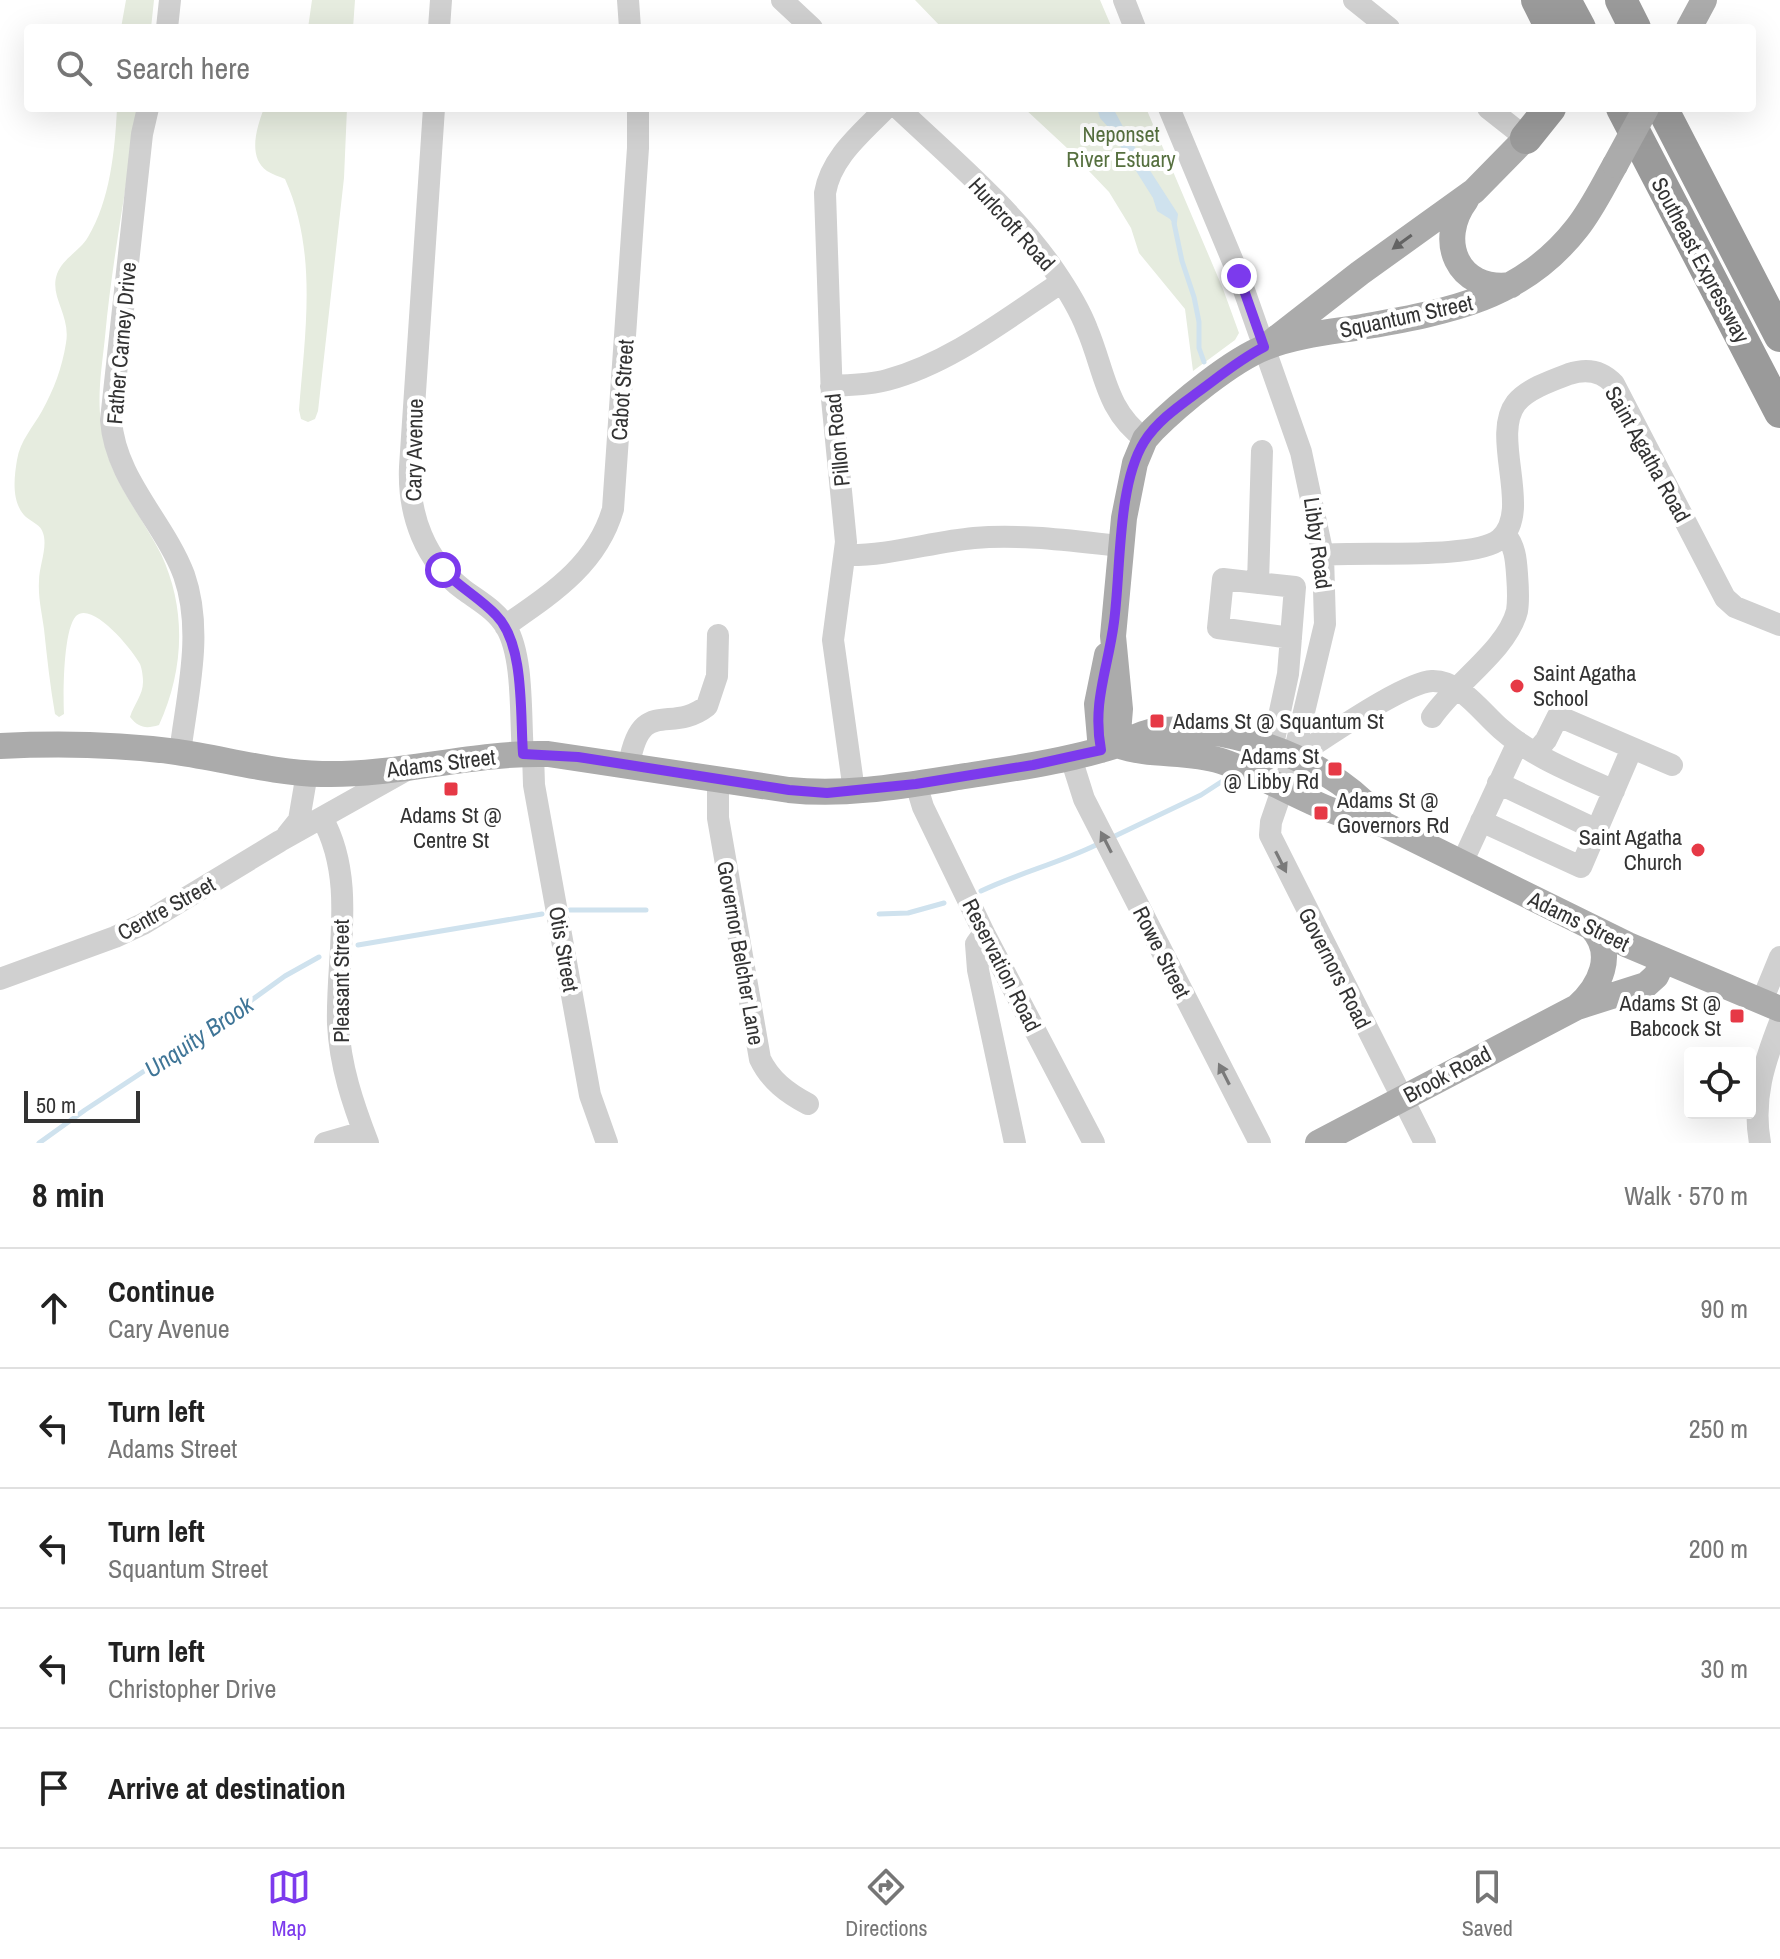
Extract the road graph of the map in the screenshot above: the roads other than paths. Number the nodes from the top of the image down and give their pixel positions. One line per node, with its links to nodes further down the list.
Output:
1 (170, 0): 13 (street)
2 (441, 0): 14 (street)
3 (628, 0): 15 (street)
4 (782, 0): 16 (street)
5 (1124, 0): 17 (street)
6 (1354, 0): 18 (street)
7 (1537, 0): 19 (highway)
8 (1565, 0): 20 (highway)
9 (1587, 0): 21 (highway)
10 (1606, 0): 22 (highway)
11 (1621, 0): 23 (highway)
12 (1704, 0): 24 (main road)
13 (167, 24)
14 (439, 24)
15 (630, 24)
16 (808, 24)
17 (1133, 24)
18 (1384, 24)
19 (1549, 24)
20 (1578, 24)
21 (1599, 24)
22 (1619, 24)
23 (1633, 24)
24 (1691, 24)
25 (147, 112): 66 (street, Father Carney Drive)
26 (434, 112): 56 (street, Cary Avenue)
27 (638, 112): 56 (street, Cabot Street)
28 (882, 112): 46 (street, Pillon Road)
29 (902, 112): 40 (street, Hurlcroft Road)
30 (1171, 112): 44 (street, Libby Road)
31 (1493, 112): 38 (street)
32 (1547, 112): 38 (highway)
33 (1624, 112): 47 (highway, Southeast Expressway)
34 (1642, 112): 41 (main road, Squantum Street, bridge)
35 (1646, 112): 45 (highway)
36 (1664, 112): 43 (highway)
37 (1679, 112): 42 (highway)
38 (1526, 138): 39 (main road, Squantum Street)
39 (1474, 191): 41 (main road); 44 (main road, Squantum Street, one-way to 44)
40 (1062, 282): 46 (street); 48 (street, Hurlcroft Road)
41 (1513, 285): 44 (main road, Squantum Street)
42 (1780, 307)
43 (1780, 336)
44 (1264, 347): 48 (main road, Squantum Street); 53 (street, Libby Road)
45 (1780, 374)
46 (831, 386): 52 (street, Pillon Road)
47 (1780, 412)
48 (1145, 439): 51 (main road, Squantum Street)
49 (1262, 451): 54 (street)
50 (1505, 534): 53 (street); 55 (street, Saint Agatha Road); 59 (street)
51 (1121, 546): 52 (street); 62 (main road, Squantum Street)
52 (846, 555): 78 (street, Pillon Road)
53 (1323, 555): 67 (street, Libby Road)
54 (1258, 583): 58 (street); 58 (street)
55 (1780, 625)
56 (505, 626): 68 (street)
57 (718, 635): 70 (street)
58 (1291, 638): 67 (street)
59 (1456, 688): 60 (street); 64 (street); 67 (street)
60 (1432, 717)
61 (0, 746): 66 (main road, Adams Street)
62 (1109, 747): 63 (main road, Adams Street); 69 (main road, Adams Street)
63 (1217, 747): 67 (main road, Adams Street); 77 (main road, Adams Street)
64 (1526, 747): 65 (street); 75 (street); 79 (street)
65 (1632, 748): 71 (street); 79 (street)
66 (180, 753): 73 (main road, Adams Street)
67 (1283, 753): 77 (street, Libby Road); 82 (main road, Adams Street)
68 (528, 754): 70 (main road, Adams Street); 72 (main road, Adams Street); 98 (street, Otis Street)
69 (1071, 758): 76 (main road, Adams Street); 101 (street, Rowe Street, one-way to 69)
70 (629, 765): 74 (main road, Adams Street)
71 (1672, 765)
72 (424, 766): 73 (main road, Adams Street); 80 (street, Centre Street)
73 (307, 773): 84 (street, Centre Street)
74 (718, 780): 78 (main road, Adams Street); 95 (street, Governor Belcher Lane)
75 (1498, 783): 81 (street); 83 (street)
76 (916, 784): 78 (main road, Adams Street); 87 (street, Reservation Road)
77 (1285, 789): 82 (main road, Adams Street); 94 (street, Governors Road, one-way to 94)
78 (854, 791)
79 (1614, 791): 83 (street)
80 (322, 818): 84 (street, Centre Street); 96 (street, Pleasant Street)
81 (1481, 821): 83 (street); 85 (street)
82 (1383, 824): 85 (main road, Adams Street)
83 (1597, 830)
84 (280, 841): 90 (street, Centre Street)
85 (1462, 863): 86 (main road, Adams Street)
86 (1592, 928): 89 (main road, Adams Street); 92 (main road)
87 (984, 933): 99 (street); 100 (street, Reservation Road)
88 (1780, 957): 91 (street)
89 (1663, 961): 91 (main road, Adams Street); 92 (main road, Brook Road)
90 (0, 979)
91 (1771, 1005)
92 (1577, 1007): 94 (main road, Brook Road)
93 (1780, 1022): 104 (street)
94 (1402, 1098): 102 (main road, Brook Road); 103 (street, Governors Road)
95 (808, 1104)
96 (366, 1137): 97 (street)
97 (325, 1143)
98 (607, 1143)
99 (1015, 1143)
100 (1094, 1143)
101 (1260, 1143)
102 (1318, 1143)
103 (1425, 1143)
104 (1760, 1143)

